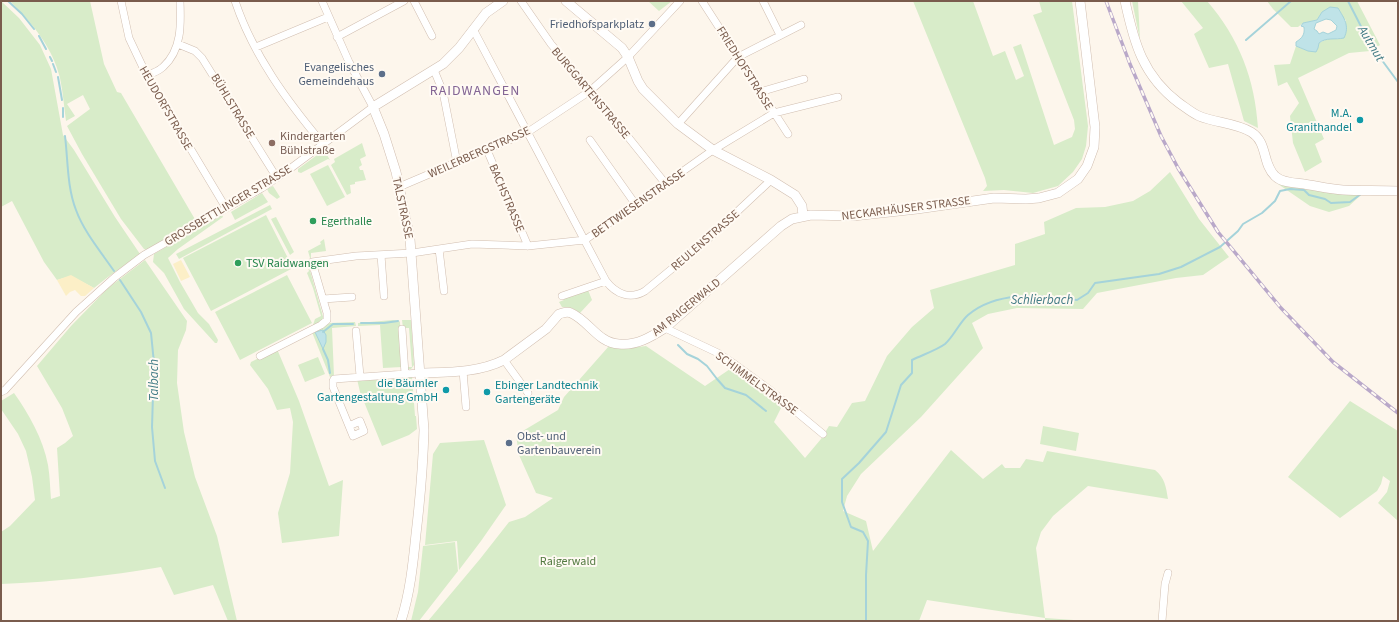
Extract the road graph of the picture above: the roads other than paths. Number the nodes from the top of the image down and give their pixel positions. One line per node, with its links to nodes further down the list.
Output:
1 (121, 1): 27 (street, HEUDORFSTRASSE)
2 (180, 1): 22 (street)
3 (322, 1): 16 (street, TALSTRASSE)
4 (404, 1): 21 (street)
5 (414, 1): 20 (street)
6 (503, 1): 15 (street, GROSSBETTLINGER STRASSE)
7 (521, 1): 29 (street, BURGGARTENSTRASSE)
8 (566, 1): 25 (street)
9 (680, 1): 25 (street, WEILERBERGSTRASSE)
10 (702, 1): 24 (street, FRIEDHOFSTRASSE)
11 (763, 1): 19 (street)
12 (1080, 1): 49 (street, NECKARHÄUSER STRASSE)
13 (1125, 1): 46 (street)
14 (237, 2): 23 (street)
15 (492, 4): 18 (street, GROSSBETTLINGER STRASSE)
16 (328, 17): 21 (street, TALSTRASSE); 23 (street)
17 (801, 25): 19 (street)
18 (473, 29): 26 (street, GROSSBETTLINGER STRASSE); 35 (street)
19 (780, 35): 24 (street)
20 (432, 36)
21 (337, 37): 32 (street, TALSTRASSE)
22 (178, 44): 27 (street); 42 (street, BÜHLSTRASSE)
23 (256, 47): 38 (street)
24 (738, 56): 30 (street, FRIEDHOFSTRASSE); 34 (street)
25 (628, 57): 29 (street, WEILERBERGSTRASSE); 34 (street)
26 (434, 70): 32 (street, GROSSBETTLINGER STRASSE); 41 (street)
27 (147, 76): 48 (street, HEUDORFSTRASSE)
28 (804, 79): 30 (street)
29 (590, 91): 35 (street, WEILERBERGSTRASSE); 44 (street, BURGGARTENSTRASSE)
30 (760, 92): 33 (street, FRIEDHOFSTRASSE)
31 (838, 97): 33 (street, BETTWIESENSTRASSE)
32 (374, 107): 38 (street, GROSSBETTLINGER STRASSE); 45 (street, TALSTRASSE)
33 (774, 113): 36 (street, FRIEDHOFSTRASSE); 40 (street, BETTWIESENSTRASSE)
34 (678, 124): 40 (street)
35 (528, 132): 39 (street, WEILERBERGSTRASSE); 50 (street)
36 (788, 134)
37 (590, 140): 47 (street)
38 (322, 144): 42 (street, GROSSBETTLINGER STRASSE)
39 (487, 150): 41 (street, WEILERBERGSTRASSE); 51 (street, BACHSTRASSE)
40 (713, 150): 43 (street); 44 (street, BETTWIESENSTRASSE)
41 (457, 163): 45 (street, WEILERBERGSTRASSE)
42 (277, 178): 48 (street, GROSSBETTLINGER STRASSE)
43 (771, 180): 49 (street); 55 (street, REULENSTRASSE)
44 (665, 183): 47 (street, BETTWIESENSTRASSE)
45 (400, 187): 53 (street, TALSTRASSE)
46 (1398, 191)
47 (636, 205): 50 (street, BETTWIESENSTRASSE)
48 (226, 208): 70 (street, GROSSBETTLINGER STRASSE)
49 (803, 216): 61 (street, AM RAIGERWALD)
50 (585, 240): 51 (street, BETTWIESENSTRASSE); 55 (street)
51 (528, 246): 52 (street, BETTWIESENSTRASSE)
52 (439, 249): 53 (street, BETTWIESENSTRASSE); 56 (street)
53 (412, 253): 54 (street, BETTWIESENSTRASSE); 67 (street, TALSTRASSE)
54 (382, 255): 57 (street); 60 (street, BETTWIESENSTRASSE)
55 (606, 281): 58 (street)
56 (444, 291)
57 (384, 296)
58 (562, 296)
59 (352, 297): 60 (street)
60 (323, 299): 64 (street)
61 (665, 328): 65 (street, AM RAIGERWALD); 74 (street, SCHIMMELSTRASSE)
62 (402, 329): 68 (street)
63 (356, 331): 69 (street)
64 (260, 356)
65 (504, 360): 66 (street, AM RAIGERWALD); 71 (street)
66 (463, 371): 67 (street, AM RAIGERWALD); 72 (street)
67 (420, 373): 68 (street); 76 (street, TALSTRASSE)
68 (406, 374): 69 (street)
69 (360, 376): 73 (street)
70 (1, 392)
71 (528, 393)
72 (466, 407)
73 (349, 426)
74 (823, 434)
75 (1168, 573): 77 (street)
76 (401, 621)
77 (1162, 621)

